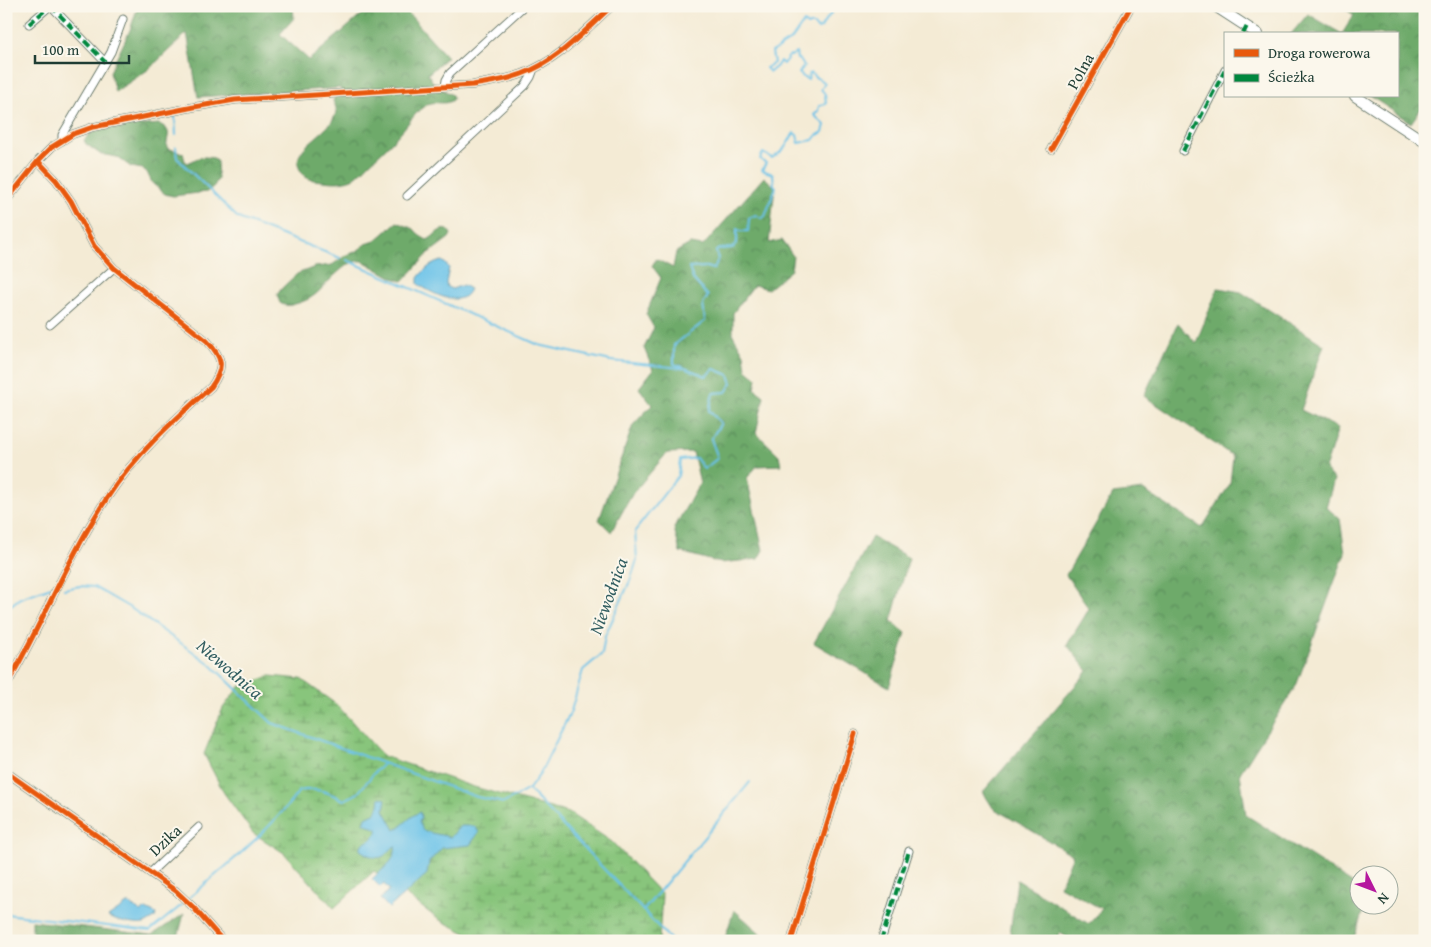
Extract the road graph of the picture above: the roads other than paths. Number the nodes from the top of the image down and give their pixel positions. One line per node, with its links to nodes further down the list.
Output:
1 (50, 6): 7 (street); 9 (street)
2 (524, 6): 12 (street)
3 (612, 6): 10 (street)
4 (1131, 6): 16 (street, Polna)
5 (1215, 6): 8 (street)
6 (123, 19): 9 (street)
7 (29, 24)
8 (1245, 30)
9 (105, 62): 14 (street)
10 (534, 69): 12 (street); 19 (street)
11 (1224, 72): 17 (street)
12 (445, 86): 14 (street)
13 (1358, 98): 15 (street)
14 (62, 141): 18 (street)
15 (1425, 142)
16 (1051, 149)
17 (1183, 151)
18 (38, 161): 20 (street); 21 (street)
19 (407, 196)
20 (6, 201)
21 (114, 268): 22 (street); 23 (street)
22 (50, 325)
23 (6, 686)
24 (855, 734): 30 (street)
25 (6, 772): 28 (street)
26 (199, 826): 28 (street, Dzika)
27 (909, 851): 31 (street)
28 (150, 873): 29 (street)
29 (223, 941)
30 (791, 941)
31 (881, 941)

